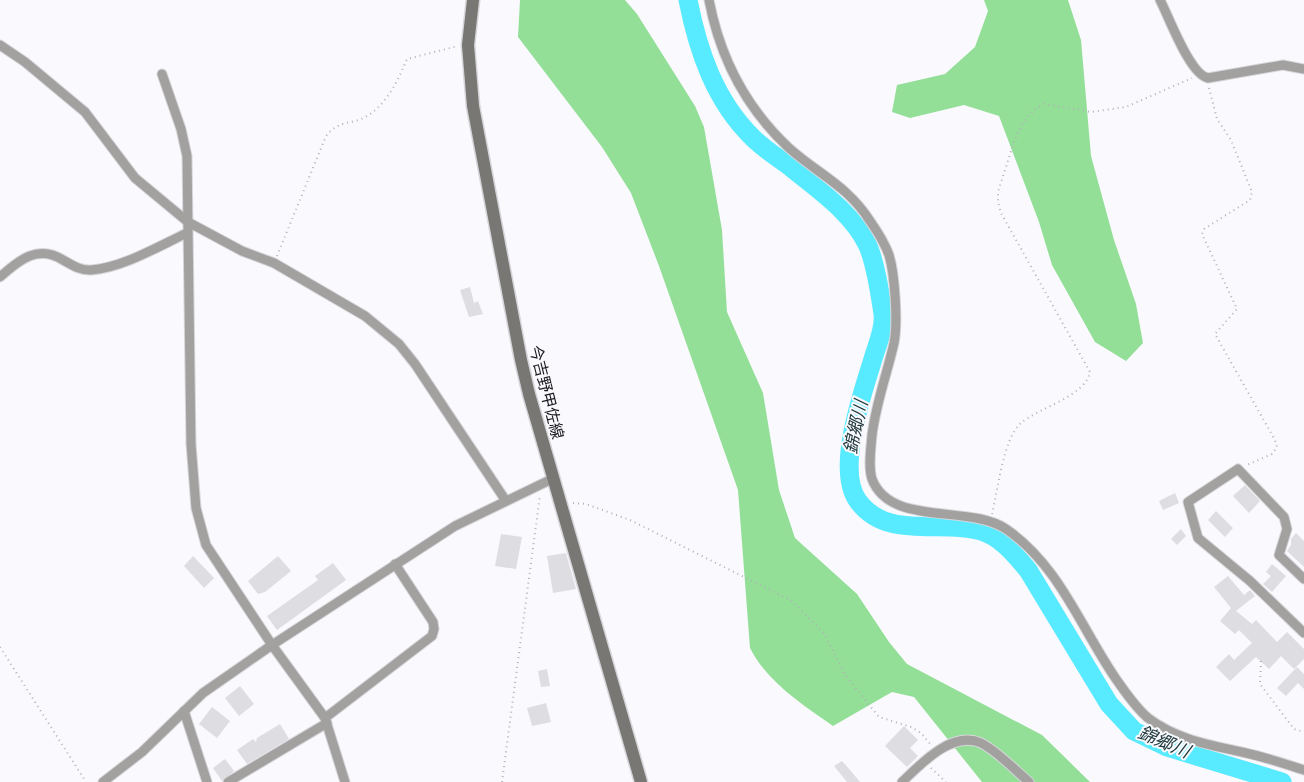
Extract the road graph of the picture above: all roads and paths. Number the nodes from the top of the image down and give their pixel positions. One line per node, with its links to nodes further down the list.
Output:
1 (473, 0): 5 (main road, 今吉野甲佐線)
2 (709, 0): 18 (street)
3 (1160, 0): 8 (street)
4 (0, 45): 9 (street)
5 (468, 45): 11 (path); 14 (main road, 今吉野甲佐線)
6 (1304, 69): 8 (street)
7 (162, 74): 9 (street)
8 (1203, 77): 13 (path); 18 (path)
9 (188, 222): 10 (street); 11 (street)
10 (188, 233): 12 (street); 22 (street)
11 (274, 263): 16 (street)
12 (0, 277)
13 (1238, 468): 20 (street); 21 (street)
14 (554, 478): 15 (street); 17 (main road, 今吉野甲佐線)
15 (542, 485): 16 (street); 36 (path)
16 (506, 501): 19 (street)
17 (562, 502): 28 (path); 37 (main road, 今吉野甲佐線)
18 (990, 521): 30 (street)
19 (395, 564): 22 (street); 26 (street)
20 (1304, 579)
21 (1304, 633)
22 (272, 645): 25 (street); 26 (street)
23 (0, 648): 31 (path)
24 (1261, 661): 27 (path)
25 (184, 710): 32 (street); 33 (street)
26 (326, 720): 34 (street); 35 (street)
27 (1304, 732)
28 (938, 752): 29 (street); 40 (street)
29 (924, 761): 38 (street); 39 (path)
30 (1304, 770)
31 (86, 782)
32 (103, 782)
33 (207, 782)
34 (228, 782)
35 (344, 782)
36 (502, 782)
37 (641, 782)
38 (902, 782)
39 (946, 782)
40 (1029, 782)

